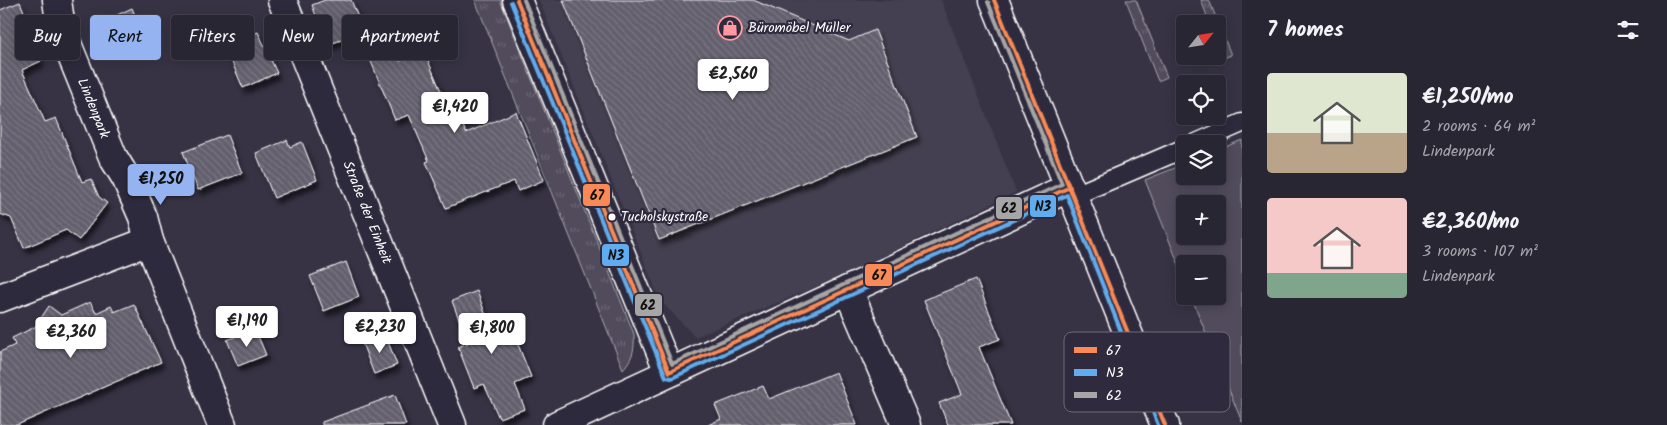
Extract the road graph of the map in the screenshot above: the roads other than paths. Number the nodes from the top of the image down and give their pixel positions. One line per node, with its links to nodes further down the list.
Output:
1 (57, 0): 9 (street, Lindenpark)
2 (282, 0): 16 (street, Straße der Einheit)
3 (517, 0): 13 (street)
4 (994, 0): 8 (street)
5 (1242, 123): 6 (lane)
6 (1215, 135)
7 (1176, 151): 8 (lane)
8 (1072, 191): 10 (street); 12 (street)
9 (149, 241): 11 (street); 15 (street, Lindenpark)
10 (848, 290): 13 (street); 18 (street)
11 (0, 298)
12 (1128, 332)
13 (669, 372): 17 (street)
14 (1160, 412): 19 (street)
15 (222, 425)
16 (452, 425)
17 (557, 425)
18 (906, 425)
19 (1165, 425)

